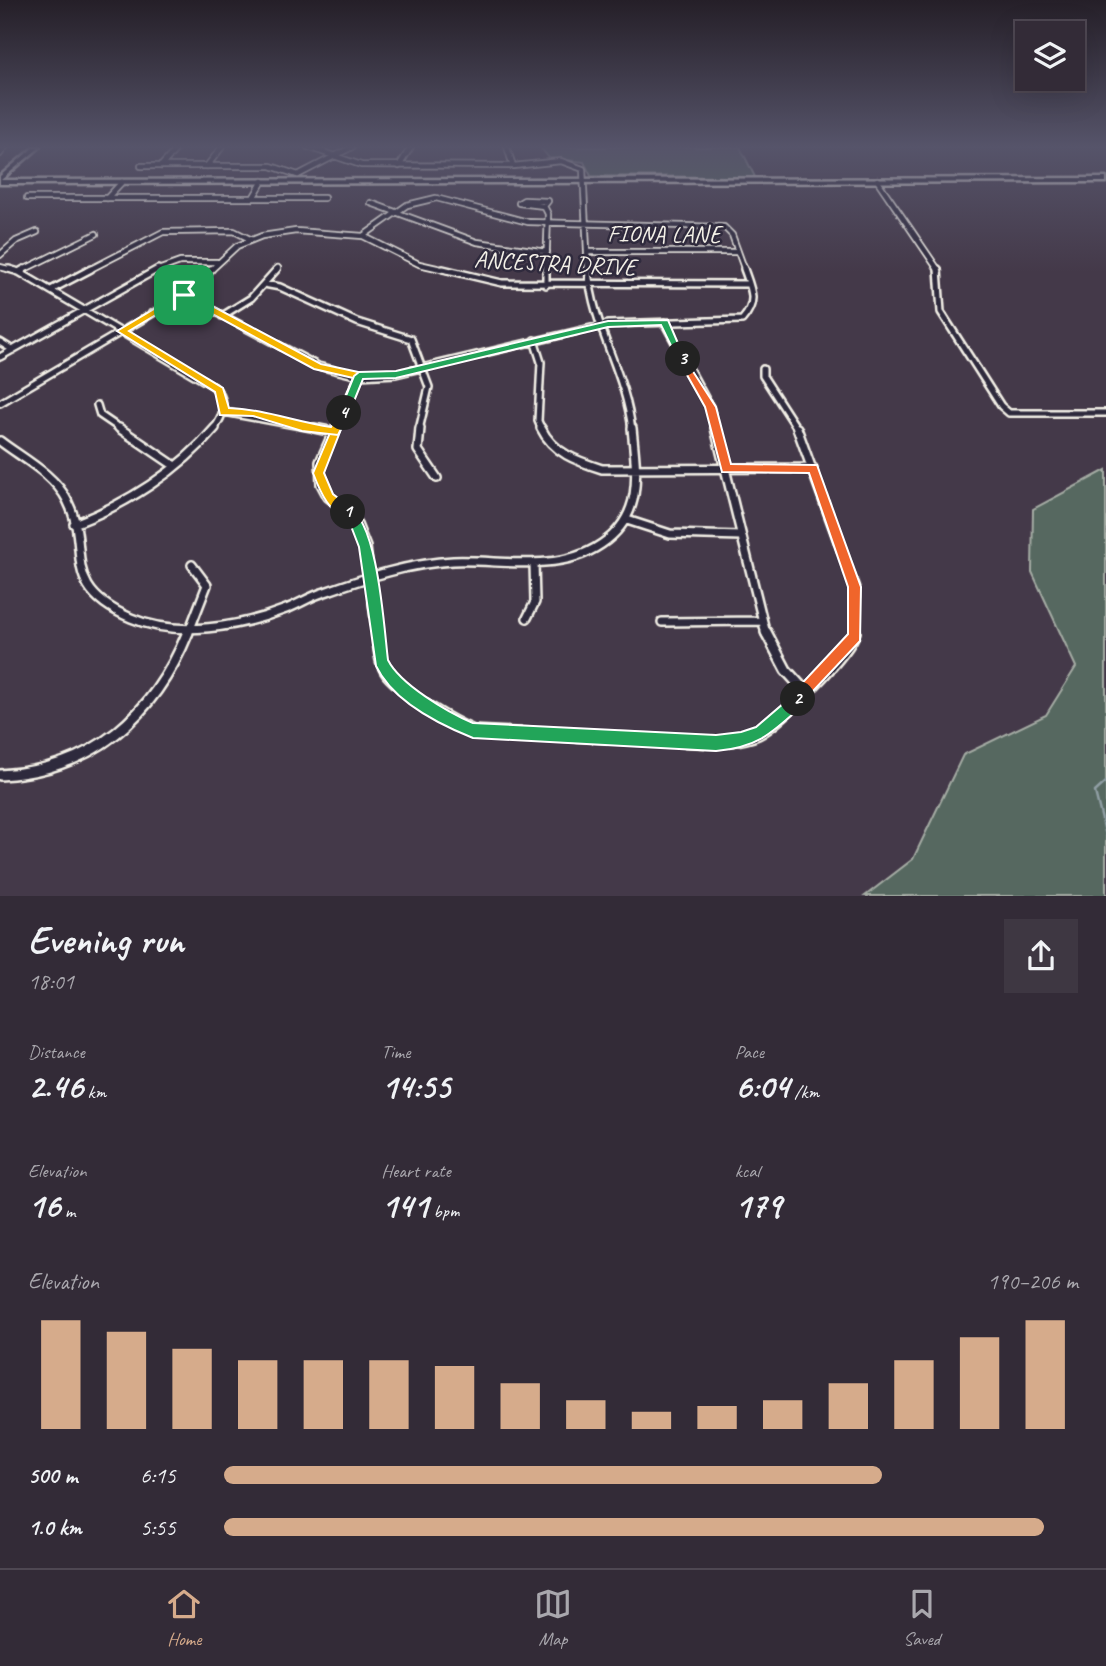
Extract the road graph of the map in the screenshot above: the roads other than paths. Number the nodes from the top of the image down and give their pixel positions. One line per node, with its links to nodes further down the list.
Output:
1 (115, 189): 6 (street)
2 (258, 189): 7 (street)
3 (585, 189): 13 (street)
4 (883, 189): 47 (street)
5 (27, 198): 6 (street)
6 (107, 198): 7 (street)
7 (253, 198): 8 (street)
8 (324, 198)
9 (371, 203): 11 (street)
10 (544, 206): 10 (street); 12 (street)
11 (397, 211): 12 (street); 16 (street); 18 (street)
12 (547, 223): 13 (street); 18 (street)
13 (587, 224): 19 (street); 20 (street)
14 (37, 232): 21 (street)
15 (96, 234): 25 (street)
16 (363, 236): 17 (street, ANCESTRA DRIVE); 28 (street, ANCESTRA DRIVE)
17 (251, 240): 22 (street, ANCESTRA DRIVE); 30 (street)
18 (547, 252): 28 (street)
19 (590, 252): 20 (street, FIONA LANE); 29 (street)
20 (738, 252): 27 (street)
21 (0, 255)
22 (217, 262): 31 (street, ANCESTRA DRIVE); 32 (street)
23 (0, 267): 25 (street)
24 (278, 268): 26 (street)
25 (19, 272): 30 (street)
26 (264, 284): 33 (street); 41 (street)
27 (750, 284): 29 (street, ANCESTRA DRIVE); 34 (street)
28 (546, 285): 29 (street, ANCESTRA DRIVE)
29 (590, 285): 35 (street)
30 (51, 290): 32 (street)
31 (184, 295): 33 (street); 36 (street, ANCESTRA DRIVE)
32 (85, 310): 36 (street); 39 (street)
33 (222, 316): 43 (street)
34 (664, 322): 35 (street); 52 (street)
35 (598, 325): 37 (street); 53 (street)
36 (122, 331): 44 (street, ANCESTRA DRIVE); 46 (street)
37 (534, 340): 41 (street); 53 (street)
38 (0, 341): 39 (street)
39 (12, 350): 40 (street)
40 (0, 357)
41 (427, 366): 43 (street); 54 (street)
42 (763, 369): 51 (street)
43 (359, 376): 48 (street)
44 (0, 403)
45 (97, 405): 50 (street)
46 (224, 412): 48 (street); 50 (street)
47 (1106, 413)
48 (334, 432): 60 (street)
49 (0, 441): 56 (street)
50 (172, 464): 56 (street)
51 (813, 468): 52 (street); 65 (street)
52 (726, 469): 53 (street); 57 (street)
53 (635, 470): 55 (street)
54 (437, 478)
55 (627, 520): 57 (street); 58 (street)
56 (74, 524): 64 (street)
57 (741, 536): 62 (street)
58 (534, 563): 60 (street); 61 (street)
59 (192, 565): 64 (street)
60 (370, 580): 64 (street); 65 (street)
61 (527, 618)
62 (762, 621): 63 (street); 65 (street)
63 (662, 622)
64 (189, 630): 66 (street)
65 (805, 691)
66 (0, 775)

